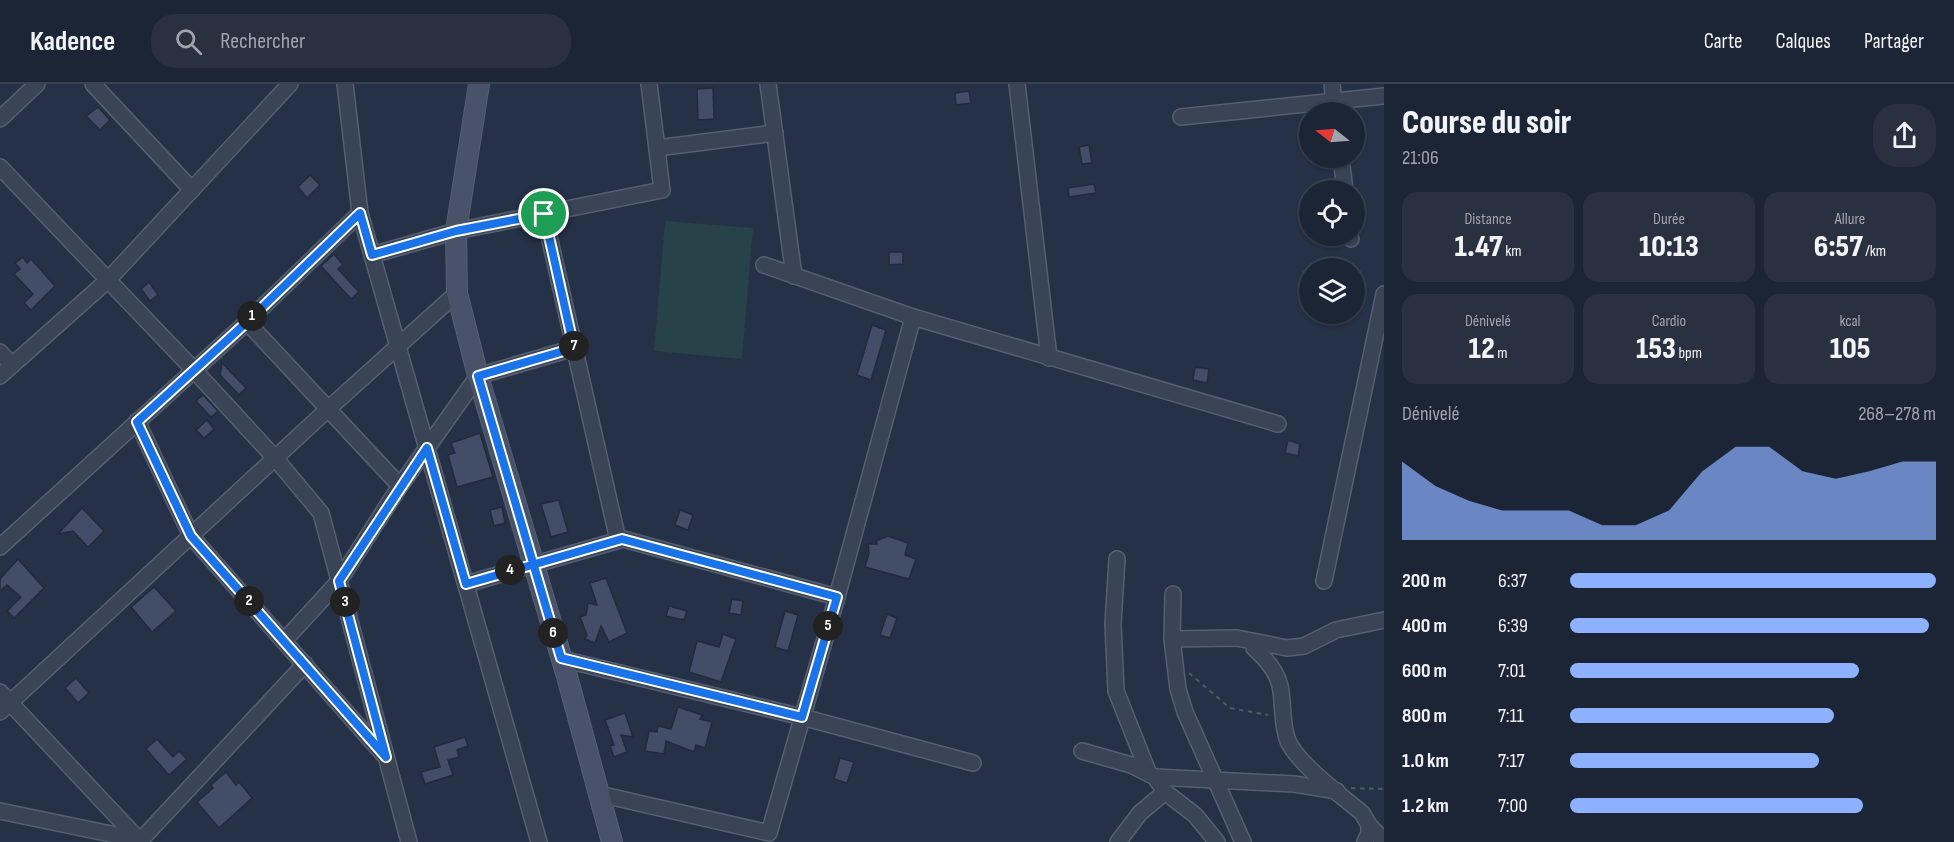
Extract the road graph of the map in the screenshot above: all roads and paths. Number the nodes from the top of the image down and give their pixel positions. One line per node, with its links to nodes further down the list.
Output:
1 (37, 84): 15 (street)
2 (93, 84): 19 (street)
3 (290, 84): 19 (street)
4 (345, 84): 20 (street)
5 (479, 84): 22 (street)
6 (649, 84): 17 (street)
7 (768, 84): 16 (street)
8 (1017, 84): 34 (street)
9 (1332, 84): 11 (street)
10 (1384, 96): 12 (street)
11 (1334, 102)
12 (1357, 102)
13 (1299, 109): 14 (street)
14 (1181, 117)
15 (0, 119)
16 (775, 133): 17 (street); 25 (street)
17 (657, 148): 21 (street)
18 (0, 167): 26 (street)
19 (192, 190): 26 (street)
20 (360, 213): 23 (street); 30 (street)
21 (544, 214): 22 (street); 32 (street)
22 (456, 231): 23 (street); 27 (street)
23 (372, 255): 31 (street)
24 (764, 265): 25 (street)
25 (794, 276): 29 (street)
26 (108, 280): 35 (street); 36 (street)
27 (457, 293): 31 (street); 38 (street)
28 (1384, 294): 51 (street)
29 (913, 317): 34 (street); 54 (street)
30 (247, 322): 36 (street); 39 (street)
31 (398, 348): 39 (street); 42 (street)
32 (574, 348): 38 (street); 46 (street)
33 (0, 352): 35 (street)
34 (1049, 358): 41 (street)
35 (12, 365): 37 (street)
36 (194, 370): 40 (street); 43 (street)
37 (0, 376)
38 (478, 376): 42 (street); 49 (street)
39 (327, 410): 43 (street); 44 (street)
40 (137, 422): 45 (street); 47 (street)
41 (1278, 424)
42 (427, 448): 44 (street); 52 (street)
43 (275, 458): 45 (street); 50 (street)
44 (400, 486): 50 (street)
45 (191, 536): 57 (street); 62 (street)
46 (618, 540): 49 (street); 54 (street)
47 (0, 547)
48 (1117, 559): 68 (street)
49 (532, 563): 52 (street); 59 (street)
50 (339, 581): 57 (street); 66 (street)
51 (1324, 581)
52 (466, 584): 80 (street)
53 (1173, 594): 56 (street)
54 (837, 597): 63 (street)
55 (1384, 620): 58 (street)
56 (1172, 639): 58 (street); 60 (street)
57 (284, 641): 61 (street)
58 (1254, 643): 64 (street)
59 (561, 658): 63 (street); 73 (street)
60 (1173, 661): 64 (path); 69 (street)
61 (304, 664): 66 (street); 76 (street)
62 (3, 702): 76 (street)
63 (802, 717): 67 (street); 73 (street)
64 (1283, 718): 71 (street)
65 (1082, 751): 68 (street)
66 (386, 757): 79 (street)
67 (973, 763)
68 (1152, 775): 69 (street); 72 (street)
69 (1217, 782): 71 (street); 84 (street)
70 (1384, 789): 71 (path)
71 (1337, 791): 75 (street)
72 (1165, 792): 82 (street); 83 (street)
73 (599, 794): 81 (street)
74 (0, 811): 76 (street)
75 (1369, 825): 77 (street); 85 (street)
76 (142, 841): 78 (street)
77 (1384, 841)
78 (117, 842)
79 (409, 842)
80 (539, 842)
81 (612, 842)
82 (1118, 842)
83 (1217, 842)
84 (1243, 842)
85 (1365, 842)

